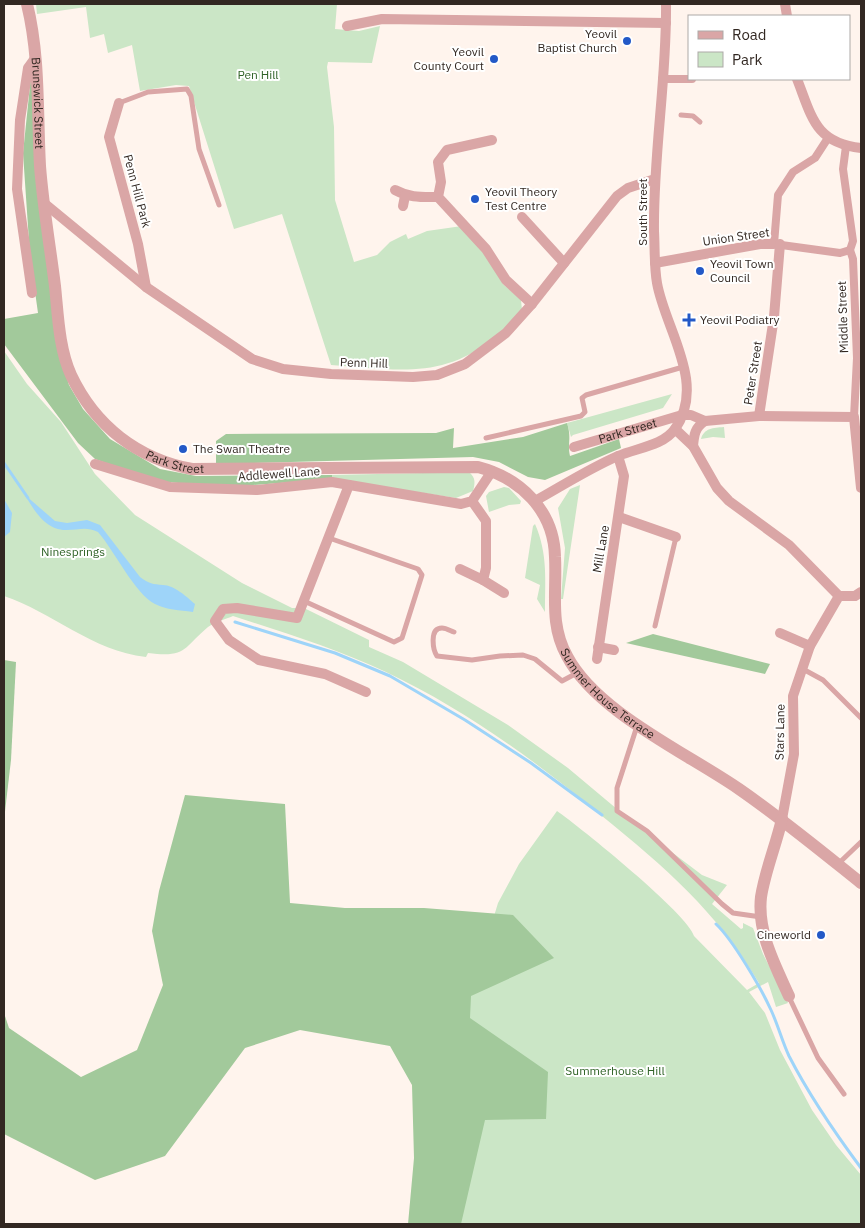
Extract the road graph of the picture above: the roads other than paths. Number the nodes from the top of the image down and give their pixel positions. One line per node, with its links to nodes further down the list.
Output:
1 (27, 4): 5 (street, Brunswick Street)
2 (666, 4): 3 (street, South Street)
3 (666, 23): 4 (street); 6 (street, South Street)
4 (347, 26)
5 (36, 57): 19 (street, Brunswick Street); 27 (street)
6 (662, 79): 7 (street); 16 (street, South Street)
7 (688, 79)
8 (797, 80): 12 (street)
9 (119, 103): 20 (lane); 26 (street, Penn Hill Park)
10 (681, 114): 11 (lane)
11 (700, 122)
12 (828, 138): 14 (street); 22 (street)
13 (492, 140): 18 (street)
14 (846, 146): 15 (street); 23 (street, Middle Street)
15 (861, 148)
16 (655, 178): 24 (street, Penn Hill); 25 (street, South Street)
17 (395, 190): 18 (street)
18 (438, 197): 28 (street)
19 (44, 203): 26 (street, Penn Hill); 41 (street, Park Street)
20 (219, 205)
21 (522, 217): 24 (street)
22 (777, 244): 23 (street, Union Street); 25 (street, Union Street); 32 (street, Peter Street)
23 (850, 250): 29 (street, Middle Street)
24 (564, 263): 28 (street, Penn Hill)
25 (655, 263): 30 (street, South Street)
26 (146, 287): 28 (street, Penn Hill)
27 (32, 293)
28 (532, 304)
29 (859, 358): 33 (street, Middle Street)
30 (684, 366): 31 (street, South Street); 36 (lane)
31 (682, 415): 34 (street); 35 (street); 38 (street, Park Street)
32 (759, 416): 33 (street); 34 (street)
33 (854, 417): 43 (street, Middle Street)
34 (705, 421): 37 (street)
35 (675, 429): 37 (street); 39 (street)
36 (486, 438)
37 (693, 446): 53 (street)
38 (574, 447)
39 (618, 456): 45 (street); 46 (street, Mill Lane)
40 (95, 464): 42 (street, Addlewell Lane)
41 (492, 471): 44 (street); 45 (street, Park Street)
42 (349, 485): 44 (street, Addlewell Lane); 48 (street)
43 (861, 488)
44 (472, 501): 50 (street)
45 (535, 501): 63 (street, Summer House Terrace)
46 (619, 517): 47 (street); 59 (street, Mill Lane)
47 (676, 537): 55 (lane)
48 (329, 538): 54 (street); 54 (lane)
49 (460, 569): 50 (street)
50 (483, 580): 51 (street)
51 (504, 592)
52 (861, 592): 53 (street)
53 (839, 596): 58 (street, Stars Lane)
54 (304, 601): 64 (street)
55 (655, 626)
56 (454, 632): 63 (lane)
57 (780, 633): 58 (street)
58 (810, 646): 62 (street, Stars Lane)
59 (598, 647): 60 (street); 61 (street, Mill Lane)
60 (614, 650)
61 (597, 659)
62 (801, 668): 65 (lane); 67 (street, Stars Lane)
63 (577, 673): 66 (street, Summer House Terrace)
64 (366, 692)
65 (861, 718)
66 (637, 725): 67 (street, Summer House Terrace); 71 (lane)
67 (782, 819): 69 (street, Summer House Terrace); 71 (street)
68 (861, 842): 69 (lane)
69 (838, 864): 70 (street, Summer House Terrace)
70 (861, 883)
71 (761, 917): 72 (street)
72 (788, 996): 73 (lane)
73 (844, 1094)

